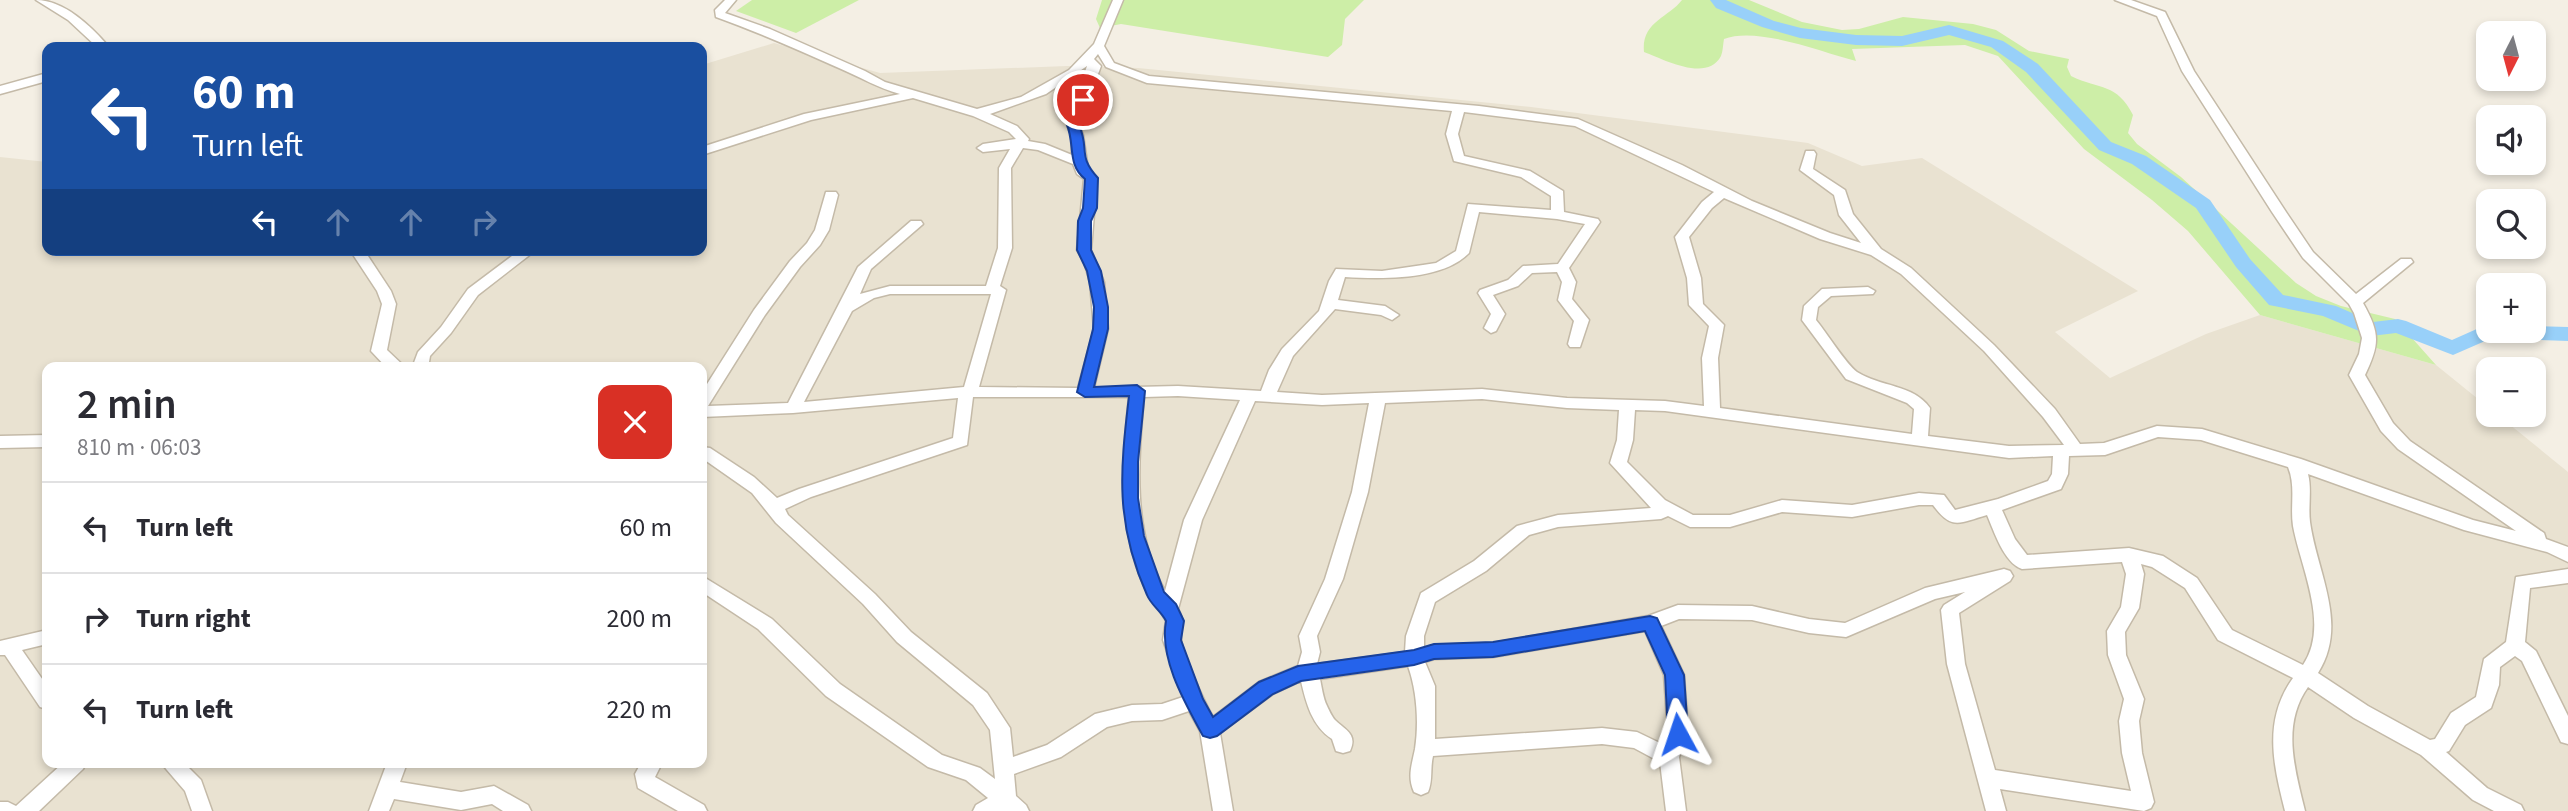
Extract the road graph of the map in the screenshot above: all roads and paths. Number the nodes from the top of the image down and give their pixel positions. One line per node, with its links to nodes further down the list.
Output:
1 (41, 0): 7 (street)
2 (731, 0): 12 (street)
3 (1118, 0): 8 (street)
4 (2120, 0): 6 (street)
5 (2152, 0): 6 (street)
6 (2161, 14): 31 (street)
7 (92, 42)
8 (1099, 46): 9 (street); 13 (street)
9 (1087, 60): 14 (street); 19 (street)
10 (42, 78): 11 (street)
11 (0, 90)
12 (911, 95): 14 (street); 17 (street)
13 (1458, 109): 20 (street); 22 (street)
14 (977, 113): 15 (street)
15 (1019, 144): 16 (street); 19 (street); 29 (street)
16 (984, 148)
17 (707, 149)
18 (1810, 154): 24 (street)
19 (1079, 162): 41 (street)
20 (1723, 192): 24 (street); 48 (street)
21 (831, 195): 42 (street)
22 (1556, 215): 28 (street); 32 (street)
23 (916, 224): 33 (street)
24 (1876, 252): 52 (street)
25 (361, 256): 37 (street)
26 (521, 256): 38 (street)
27 (2406, 262): 31 (street)
28 (1562, 268): 35 (street); 36 (street)
29 (992, 290): 33 (street); 40 (street)
30 (1867, 291): 49 (street)
31 (2355, 302): 58 (street)
32 (1331, 304): 34 (street); 43 (street)
33 (846, 308): 46 (street)
34 (1392, 315)
35 (1491, 328)
36 (1575, 344)
37 (389, 362)
38 (421, 362)
39 (1137, 391): 41 (street); 43 (street); 65 (street)
40 (968, 392): 41 (street); 46 (street); 56 (street)
41 (1085, 392)
42 (707, 396)
43 (1259, 396): 44 (street); 65 (street)
44 (1378, 399): 45 (street); 71 (street)
45 (1627, 405): 48 (street); 55 (street)
46 (793, 408): 47 (street)
47 (707, 412)
48 (1712, 412): 49 (street)
49 (1920, 440): 52 (street)
50 (42, 441): 51 (street)
51 (0, 442)
52 (2069, 451): 54 (street); 57 (street)
53 (707, 454): 56 (street)
54 (2295, 463): 58 (street); 72 (street)
55 (1659, 504): 57 (street); 70 (street)
56 (776, 506): 86 (street)
57 (1993, 509): 61 (street)
58 (2552, 547): 60 (street)
59 (2129, 555): 61 (street); 72 (street); 90 (street)
60 (2568, 555)
61 (2022, 562): 62 (street)
62 (2004, 576): 66 (street); 87 (street)
63 (2568, 576): 68 (street)
64 (707, 589): 91 (street)
65 (1169, 609): 74 (street)
66 (1650, 623): 70 (street); 81 (street)
67 (42, 637): 69 (street)
68 (2515, 645): 75 (street); 80 (street)
69 (5, 647): 73 (street)
70 (1414, 658): 71 (street); 79 (street)
71 (1311, 673): 76 (street); 78 (street)
72 (2306, 676): 80 (street); 103 (street)
73 (42, 695)
74 (1194, 701): 76 (street); 86 (street)
75 (2561, 710): 77 (street)
76 (1210, 730): 100 (street)
77 (2568, 736)
78 (1343, 745)
79 (1425, 748): 81 (street); 88 (street)
80 (2428, 749): 104 (street)
81 (1669, 757): 101 (street)
82 (71, 768): 94 (street)
83 (176, 768): 95 (street)
84 (395, 768): 89 (street)
85 (649, 768): 98 (street)
86 (1004, 769): 91 (street)
87 (1987, 778): 90 (street); 102 (street)
88 (1422, 786)
89 (387, 789): 96 (street); 97 (street)
90 (2101, 803)
91 (1012, 804): 99 (street)
92 (0, 811): 93 (street)
93 (8, 811)
94 (24, 811)
95 (202, 811)
96 (379, 811)
97 (521, 811)
98 (697, 811)
99 (983, 811)
100 (1223, 811)
101 (1676, 811)
102 (1996, 811)
103 (2295, 811)
104 (2514, 811)

